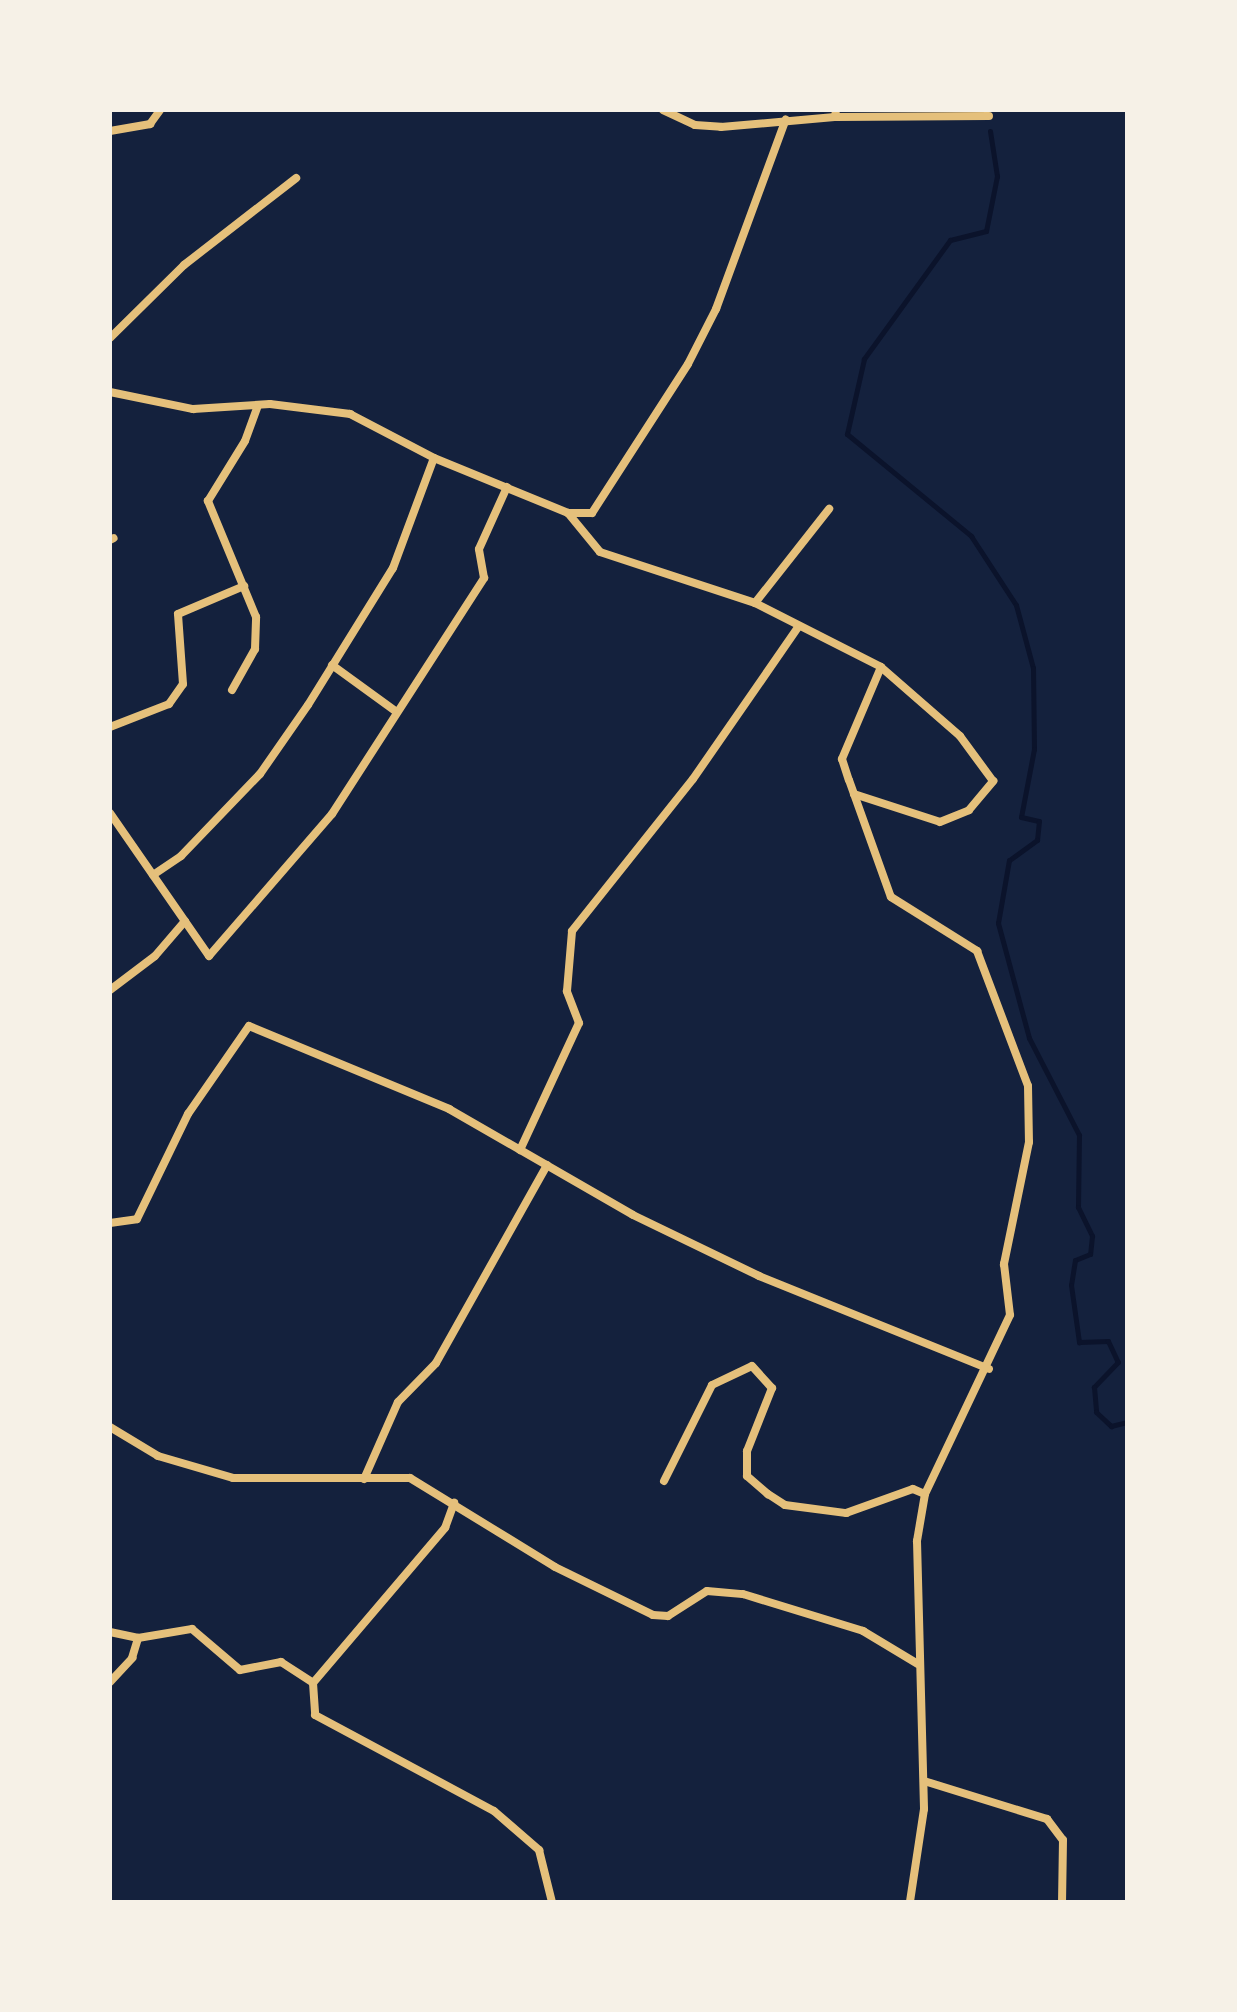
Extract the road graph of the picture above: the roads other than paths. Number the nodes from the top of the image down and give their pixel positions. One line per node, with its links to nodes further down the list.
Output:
1 (160, 110): 6 (street)
2 (663, 110): 5 (street)
3 (835, 114): 4 (street); 5 (street)
4 (990, 116)
5 (786, 119): 14 (street)
6 (110, 131)
7 (296, 178): 8 (street)
8 (110, 338)
9 (110, 392): 10 (street)
10 (258, 405): 11 (street); 15 (street)
11 (434, 458): 12 (street); 18 (street)
12 (507, 487): 14 (street); 21 (street)
13 (829, 510): 16 (street)
14 (568, 512): 16 (street)
15 (244, 586): 20 (street); 22 (street)
16 (755, 603): 17 (street)
17 (799, 626): 19 (street); 28 (street)
18 (332, 666): 21 (street); 25 (street)
19 (881, 667): 23 (street); 23 (street)
20 (232, 690)
21 (394, 710): 26 (street)
22 (110, 726)
23 (854, 794): 31 (street)
24 (110, 814): 25 (street)
25 (153, 875): 26 (street)
26 (185, 921): 27 (street)
27 (110, 990)
28 (520, 1150): 29 (street); 30 (street)
29 (547, 1164): 31 (street); 33 (street)
30 (110, 1223)
31 (990, 1369): 35 (street)
32 (110, 1427): 33 (street)
33 (364, 1478): 36 (street)
34 (664, 1481): 35 (street)
35 (925, 1494): 39 (street)
36 (454, 1504): 39 (street); 41 (street)
37 (110, 1632): 38 (street)
38 (138, 1638): 40 (street); 41 (street)
39 (918, 1664): 42 (street)
40 (110, 1682)
41 (313, 1683): 43 (street)
42 (924, 1781): 44 (street); 45 (street)
43 (552, 1902)
44 (910, 1902)
45 (1062, 1902)

